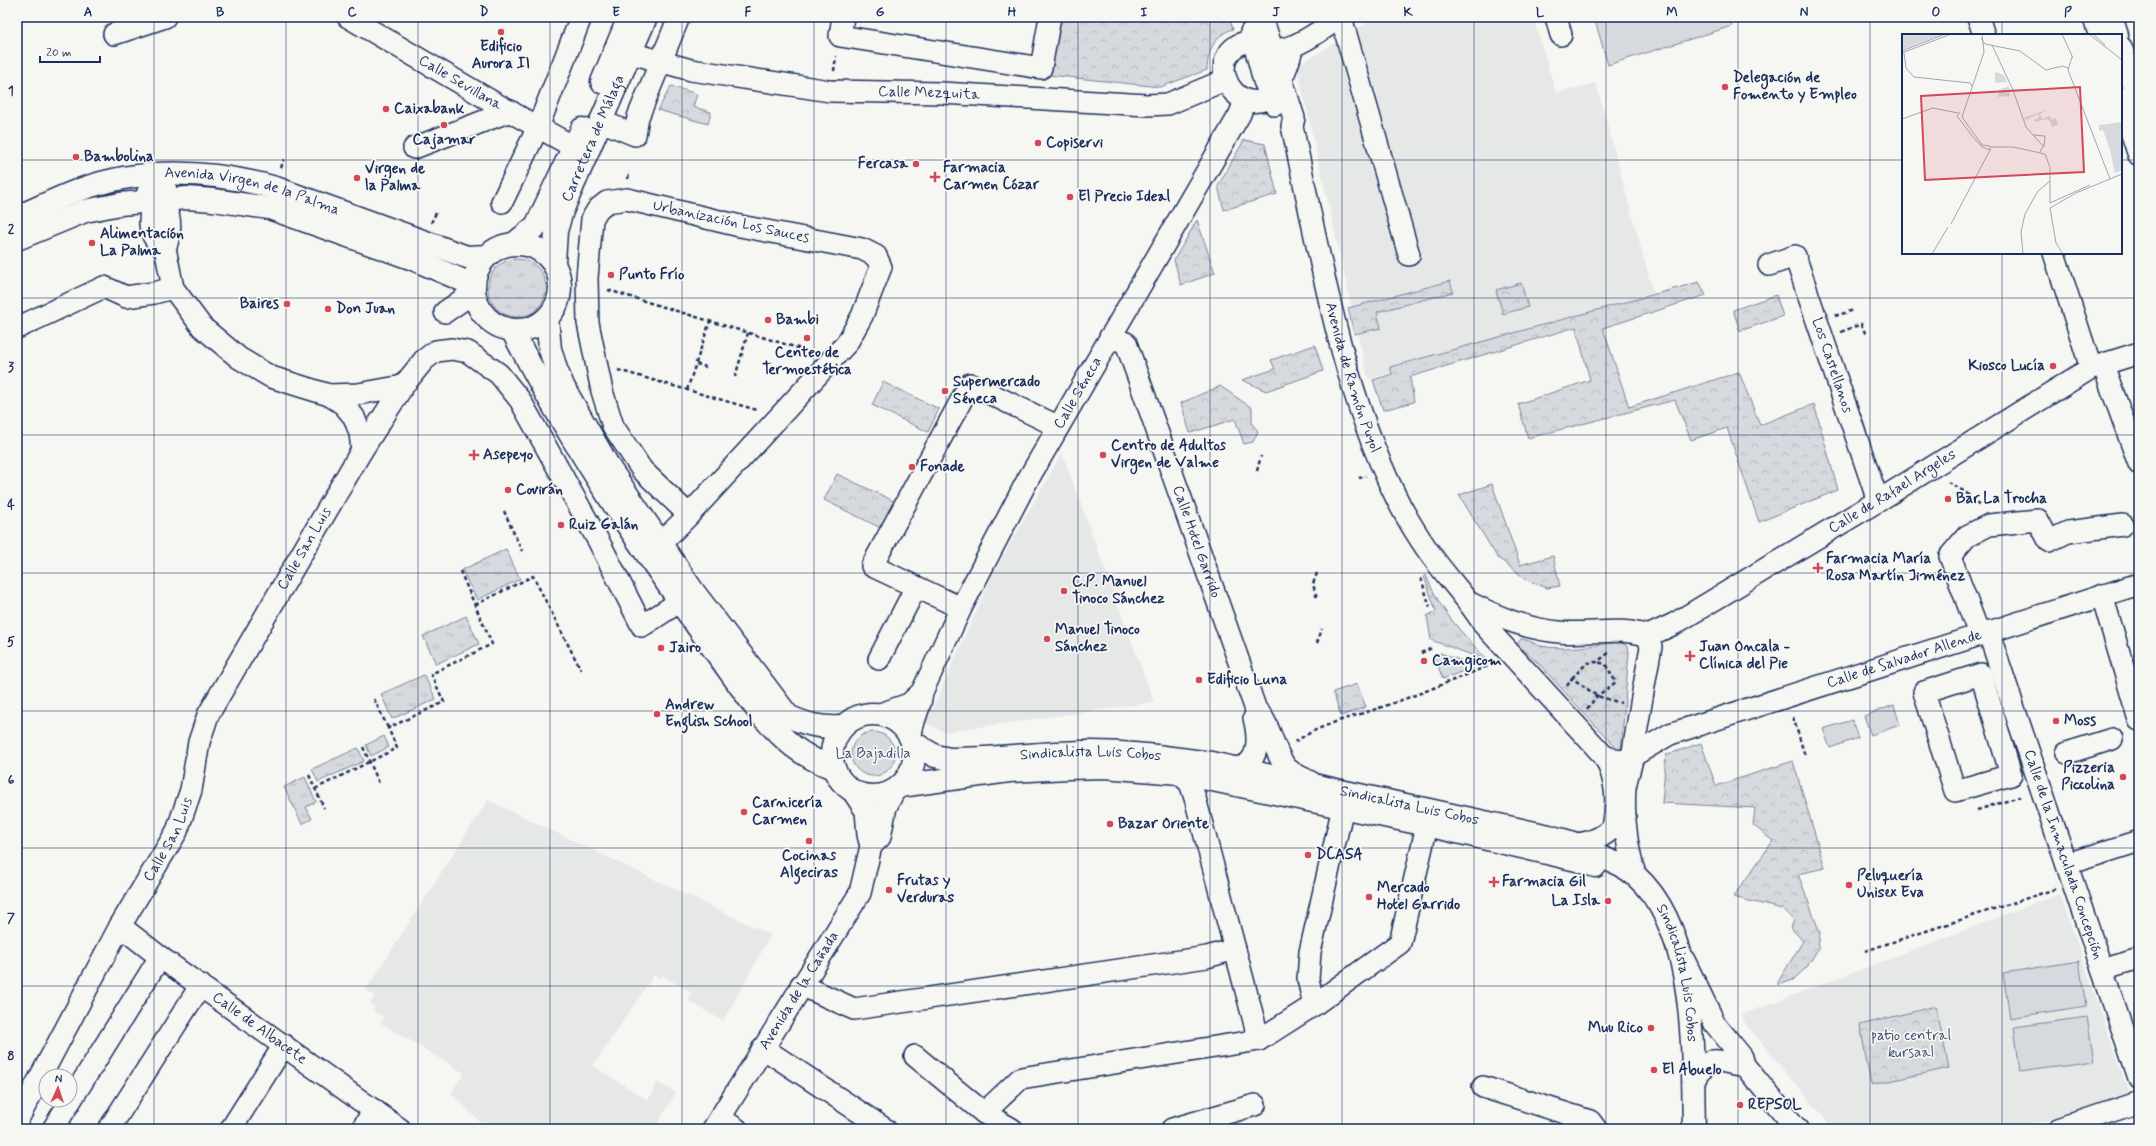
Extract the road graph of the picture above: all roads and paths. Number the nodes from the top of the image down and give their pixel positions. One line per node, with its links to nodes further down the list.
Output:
1 (164, 17): 16 (street)
2 (348, 17): 32 (street, Calle Sevillana)
3 (581, 17): 35 (street)
4 (629, 17): 36 (main road, Carretera de Málaga)
5 (646, 17): 23 (main road, Carretera de Málaga)
6 (679, 17): 24 (street)
7 (1050, 17): 15 (street)
8 (1247, 17): 20 (street, Avenida de Ramón Puyol)
9 (1255, 17): 20 (street)
10 (1262, 17): 20 (street, Avenida de Ramón Puyol)
11 (1341, 17): 21 (street); 50 (street)
12 (1978, 17): 17 (street)
13 (2094, 17): 18 (main road)
14 (2111, 17): 19 (main road)
15 (842, 26): 27 (path)
16 (114, 34)
17 (1984, 34)
18 (2100, 34)
19 (2117, 34)
20 (1255, 46): 21 (street); 25 (street, Avenida de Ramón Puyol); 26 (street); 28 (street, Avenida de Ramón Puyol)
21 (1292, 46): 25 (street)
22 (2122, 51): 31 (main road)
23 (631, 53): 24 (street, Calle Mezquita); 33 (main road, Carretera de Málaga)
24 (660, 63): 27 (street, Calle Mezquita); 33 (street)
25 (1281, 78): 28 (street); 34 (street, Avenida de Ramón Puyol)
26 (1225, 80): 27 (street, Calle Mezquita); 29 (street)
27 (830, 91)
28 (1271, 96): 29 (street); 34 (street, Avenida de Ramón Puyol)
29 (1245, 100): 67 (street, Calle Séneca)
30 (2122, 102): 38 (main road)
31 (2139, 103)
32 (510, 111): 35 (street, Calle Sevillana); 37 (street)
33 (601, 121): 52 (main road, Carretera de Málaga)
34 (1292, 126): 100 (street, Avenida de Ramón Puyol)
35 (538, 127): 36 (street, Calle Sevillana); 43 (street)
36 (574, 146): 48 (main road, Carretera de Málaga)
37 (414, 148)
38 (2139, 154)
39 (219, 175): 40 (main road, Avenida Virgen de la Palma); 41 (main road); 51 (main road, Avenida Virgen de la Palma)
40 (99, 184): 41 (main road); 45 (main road, Avenida Virgen de la Palma)
41 (158, 200): 42 (main road, Avenida Virgen de la Palma); 44 (main road, Avenida Virgen de la Palma); 47 (main road)
42 (213, 200): 47 (main road); 56 (main road, Avenida Virgen de la Palma)
43 (502, 202)
44 (101, 208): 46 (main road, Avenida Virgen de la Palma); 47 (main road)
45 (17, 217)
46 (17, 239)
47 (162, 239): 55 (street)
48 (515, 243): 51 (main road); 52 (main road)
49 (2054, 254): 73 (street)
50 (1409, 255)
51 (487, 256): 56 (main road)
52 (554, 263): 60 (main road)
53 (1769, 265): 85 (street, Los Castellanos)
54 (587, 284): 61 (path); 69 (street, Urbanización Los Sauces); 70 (street, Urbanización Los Sauces)
55 (173, 288): 62 (street); 77 (street)
56 (474, 290): 58 (street); 64 (main road)
57 (1854, 310): 59 (path)
58 (445, 312)
59 (1843, 313)
60 (547, 318): 64 (main road); 90 (main road)
61 (710, 321): 65 (path); 71 (path)
62 (17, 328)
63 (1850, 329): 66 (path)
64 (512, 330): 99 (main road)
65 (748, 333): 69 (path); 74 (path)
66 (1866, 335)
67 (1110, 337): 79 (street, Calle Séneca); 122 (street, Calle Hotel Garrido)
68 (2139, 353): 73 (street, Calle de Rafael Argeles)
69 (833, 358): 78 (street, Urbanización Los Sauces)
70 (596, 363): 76 (path); 87 (street, Urbanización Los Sauces)
71 (696, 364): 72 (path); 76 (path)
72 (706, 367)
73 (2097, 367): 82 (street); 85 (street, Calle de Rafael Argeles)
74 (735, 377)
75 (403, 386): 77 (street); 80 (street, Calle San Luis); 99 (street, Calle San Luis)
76 (687, 390): 78 (path)
77 (328, 395): 80 (street)
78 (780, 416): 87 (street, Urbanización Los Sauces)
79 (1057, 426): 96 (street); 103 (street, Calle Séneca)
80 (362, 450): 158 (street, Calle San Luis)
81 (1261, 456): 83 (path)
82 (2139, 464)
83 (1257, 471)
84 (1948, 482): 88 (path)
85 (1878, 501): 107 (street, Calle de Rafael Argeles)
86 (504, 511): 91 (path)
87 (690, 515): 90 (street, Urbanización Los Sauces)
88 (1989, 525): 89 (street); 106 (street, Calle de la Inmaculada Concepción)
89 (2123, 525)
90 (660, 544): 126 (main road)
91 (522, 551)
92 (460, 571): 101 (path)
93 (1317, 573): 98 (path)
94 (1421, 577): 102 (path)
95 (2139, 584): 97 (street, Calle de Salvador Allende)
96 (916, 587): 103 (street); 112 (street)
97 (2102, 594): 106 (street, Calle de Salvador Allende); 125 (street)
98 (1318, 599)
99 (679, 602): 138 (main road)
100 (1472, 604): 104 (street, Avenida de Ramón Puyol); 111 (street, Avenida de Ramón Puyol)
101 (475, 605): 114 (path); 127 (path)
102 (1430, 607)
103 (961, 608): 116 (street, Calle Séneca)
104 (1530, 628): 107 (street, Avenida de Ramón Puyol); 111 (street)
105 (1322, 629): 108 (path)
106 (1983, 633): 119 (street, Calle de Salvador Allende); 147 (street, Calle de la Inmaculada Concepción)
107 (1641, 634): 113 (path); 123 (street)
108 (1316, 643)
109 (1432, 648): 110 (path)
110 (1420, 652)
111 (1512, 656): 121 (street, Avenida de Ramón Puyol); 133 (path)
112 (879, 659)
113 (1597, 662): 115 (path); 118 (path)
114 (581, 670)
115 (1572, 678): 118 (path); 121 (path)
116 (922, 692): 124 (street, Calle Séneca); 130 (street, Calle Séneca)
117 (1924, 692): 117 (street)
118 (1597, 696): 123 (path)
119 (1787, 696): 128 (street, Calle de Salvador Allende); 135 (path)
120 (374, 699): 127 (path)
121 (1555, 702): 134 (street, Avenida de Ramón Puyol)
122 (1256, 710): 133 (street, Calle Hotel Garrido); 139 (street, Calle Hotel Garrido)
123 (1638, 713): 128 (street, Calle de Salvador Allende); 136 (street)
124 (880, 714): 126 (main road); 130 (main road)
125 (2139, 720)
126 (842, 727): 138 (main road)
127 (388, 728): 137 (path)
128 (1670, 734): 136 (street, Calle de Salvador Allende)
129 (2112, 739): 132 (street)
130 (912, 740): 139 (main road, Sindicalista Luis Cobos); 144 (main road)
131 (363, 748): 137 (path)
132 (2067, 753)
133 (1278, 754): 143 (street, Calle Hotel Garrido)
134 (1604, 756): 136 (street); 153 (street, Avenida de Ramón Puyol)
135 (1805, 756)
136 (1633, 757): 156 (street)
137 (370, 761): 142 (path); 145 (path)
138 (833, 768): 146 (main road)
139 (1233, 768): 143 (main road, Sindicalista Luis Cobos)
140 (1179, 773): 144 (main road, Sindicalista Luis Cobos); 148 (main road, Sindicalista Luis Cobos); 160 (street)
141 (309, 775): 145 (path)
142 (379, 783)
143 (1316, 786): 153 (main road, Sindicalista Luis Cobos)
144 (897, 788): 146 (main road); 154 (street, Avenida de la Cañada)
145 (315, 789): 149 (path)
146 (852, 790): 154 (street, Avenida de la Cañada)
147 (2042, 790): 150 (path); 155 (street, Calle de la Inmaculada Concepción)
148 (1343, 807): 151 (main road, Sindicalista Luis Cobos); 167 (street)
149 (324, 808)
150 (1977, 810)
151 (1427, 825): 167 (street); 194 (main road, Sindicalista Luis Cobos)
152 (2139, 840): 155 (street)
153 (1576, 844): 156 (main road, Sindicalista Luis Cobos)
154 (872, 846): 166 (street, Avenida de la Cañada)
155 (2066, 864): 164 (street, Calle de la Inmaculada Concepción)
156 (1635, 875): 159 (main road, Sindicalista Luis Cobos)
157 (2048, 891): 161 (path)
158 (120, 926): 162 (street, Calle de Albacete); 182 (street, Calle San Luis)
159 (1677, 947): 168 (street); 176 (main road, Sindicalista Luis Cobos)
160 (1236, 949): 166 (street); 169 (street)
161 (1865, 951)
162 (160, 957): 165 (street, Calle de Albacete); 185 (street)
163 (2139, 958): 164 (street)
164 (2102, 969): 175 (street, Calle de la Inmaculada Concepción)
165 (201, 985): 170 (street, Calle de Albacete); 186 (street)
166 (801, 985): 171 (street, Avenida de la Cañada)
167 (1314, 1005): 169 (street)
168 (1715, 1024): 173 (street); 174 (street)
169 (1259, 1040): 181 (street)
170 (284, 1045): 180 (street, Calle de Albacete); 187 (street)
171 (763, 1048): 183 (street, Avenida de la Cañada); 191 (street)
172 (915, 1056): 181 (street)
173 (1706, 1064): 174 (street); 176 (street)
174 (1744, 1065): 196 (street)
175 (2139, 1079)
176 (1693, 1084): 195 (main road, Sindicalista Luis Cobos)
177 (1483, 1087): 184 (street)
178 (2139, 1102): 197 (street)
179 (1255, 1105): 193 (street)
180 (374, 1110): 188 (street); 189 (street, Calle de Albacete)
181 (984, 1112): 192 (street)
182 (17, 1121)
183 (717, 1123): 190 (street)
184 (1590, 1126)
185 (53, 1129)
186 (109, 1129)
187 (231, 1129)
188 (362, 1129)
189 (400, 1129)
190 (738, 1129)
191 (885, 1129)
192 (1012, 1129)
193 (1172, 1129)
194 (1686, 1129)
195 (1694, 1129)
196 (1797, 1129)
197 (2059, 1129)

